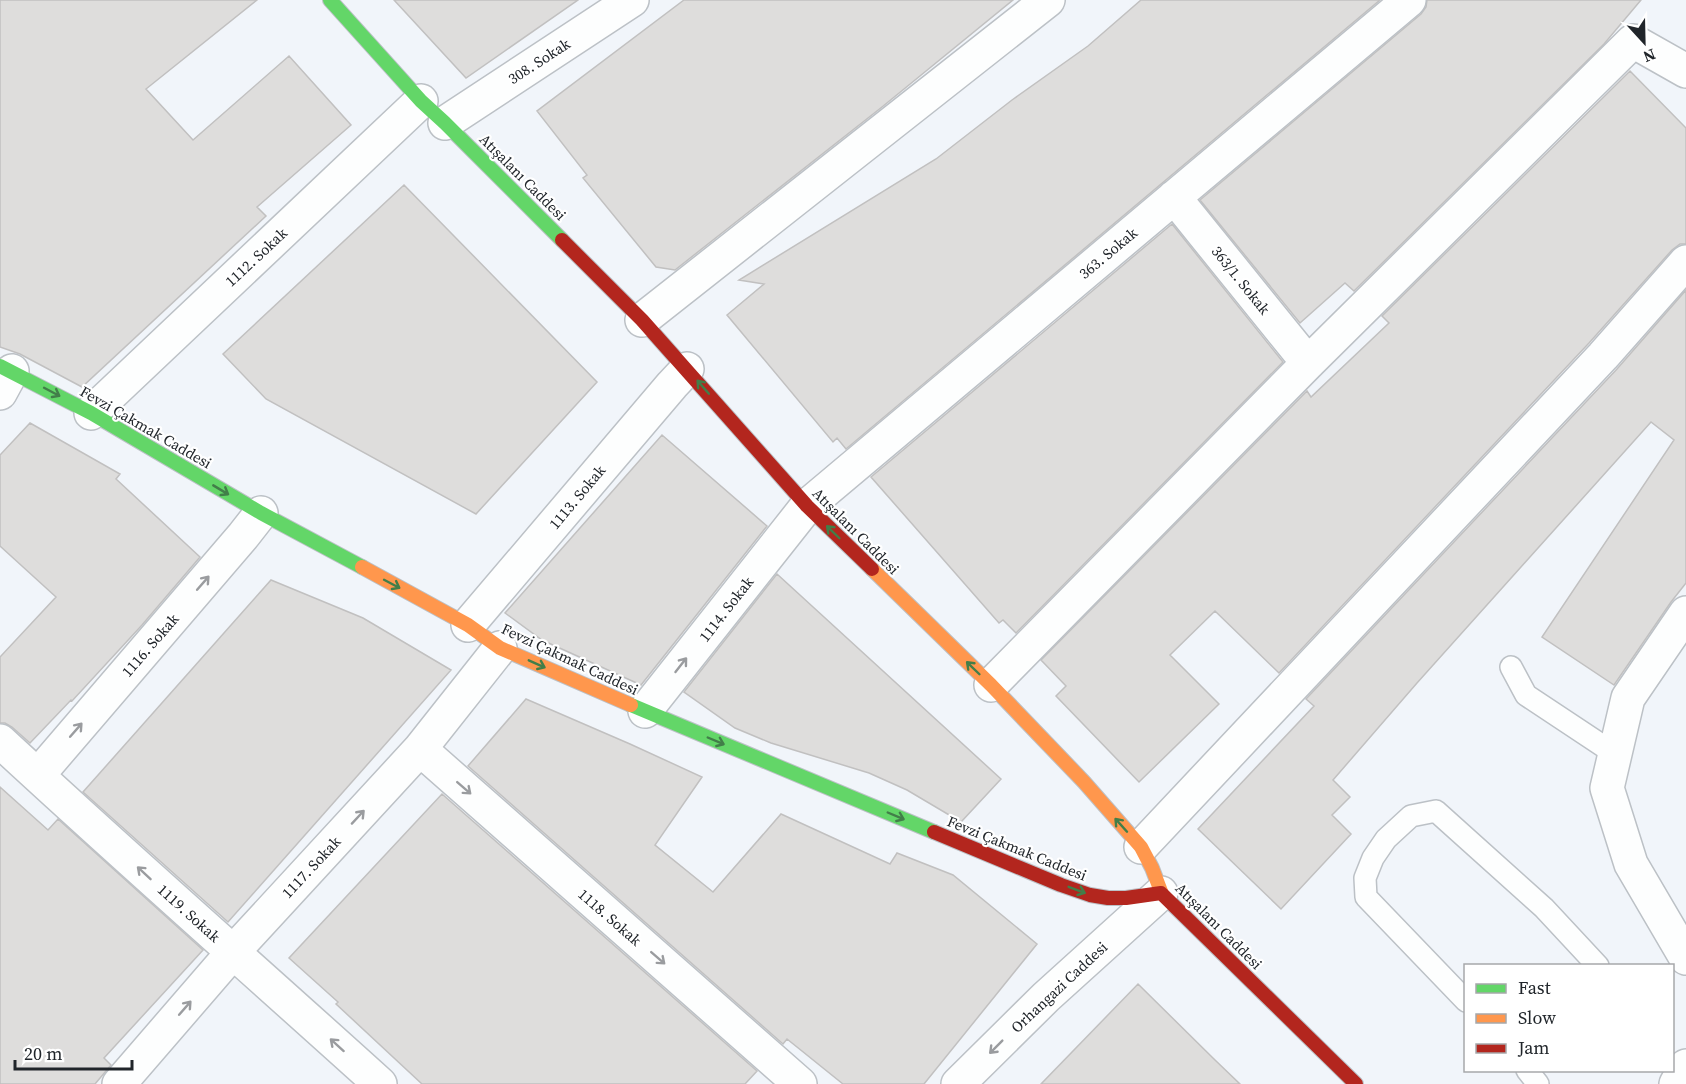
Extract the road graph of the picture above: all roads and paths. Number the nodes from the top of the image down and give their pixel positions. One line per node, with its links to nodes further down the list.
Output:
1 (330, 0): 6 (main road, Atışalanı Caddesi)
2 (632, 0): 7 (street, 308. Sokak)
3 (1048, 0): 10 (street)
4 (1409, 0): 8 (street, 363. Sokak)
5 (1686, 71): 11 (street)
6 (421, 101): 7 (main road, Atışalanı Caddesi); 14 (street, 1112. Sokak)
7 (445, 123): 10 (main road, Atışalanı Caddesi)
8 (1174, 197): 11 (street, 363/1. Sokak); 15 (street, 363. Sokak)
9 (1686, 262): 27 (street)
10 (642, 320): 12 (main road, Atışalanı Caddesi)
11 (1308, 363): 21 (street)
12 (687, 369): 15 (main road, Atışalanı Caddesi, one-way to 12); 18 (street, 1113. Sokak)
13 (4, 377): 14 (main road, Fevzi Çakmak Caddesi, one-way to 14)
14 (91, 412): 16 (main road, Fevzi Çakmak Caddesi, one-way to 16)
15 (807, 506): 21 (main road, Atışalanı Caddesi, one-way to 15); 22 (street, 1114. Sokak, one-way to 15)
16 (261, 513): 18 (main road, Fevzi Çakmak Caddesi, one-way to 18); 26 (street, 1116. Sokak, one-way to 16)
17 (1686, 613): 25 (street)
18 (468, 626): 19 (main road, Fevzi Çakmak Caddesi)
19 (500, 648): 22 (main road, Fevzi Çakmak Caddesi, one-way to 22); 24 (street, 1117. Sokak)
20 (1512, 667): 25 (lane)
21 (991, 685): 27 (main road, Atışalanı Caddesi, one-way to 21)
22 (645, 711): 28 (main road, Fevzi Çakmak Caddesi, one-way to 28)
23 (0, 741): 26 (street, 1119. Sokak)
24 (420, 749): 29 (street, 1117. Sokak, one-way to 24); 37 (street, 1118. Sokak, one-way to 37)
25 (1615, 754): 30 (street)
26 (38, 775): 29 (street, 1119. Sokak, one-way to 26)
27 (1141, 847): 28 (main road, Atışalanı Caddesi)
28 (1161, 893): 38 (street, Orhangazi Caddesi, one-way to 38); 39 (main road, Atışalanı Caddesi)
29 (233, 952): 35 (street, 1117. Sokak, one-way to 29); 36 (street, 1119. Sokak, one-way to 29)
30 (1686, 958)
31 (1596, 964): 32 (lane)
32 (1464, 999)
33 (1686, 1066): 41 (street)
34 (1528, 1072): 40 (lane)
35 (118, 1084)
36 (380, 1084)
37 (800, 1084)
38 (958, 1084)
39 (1356, 1084)
40 (1538, 1084)
41 (1676, 1084)

